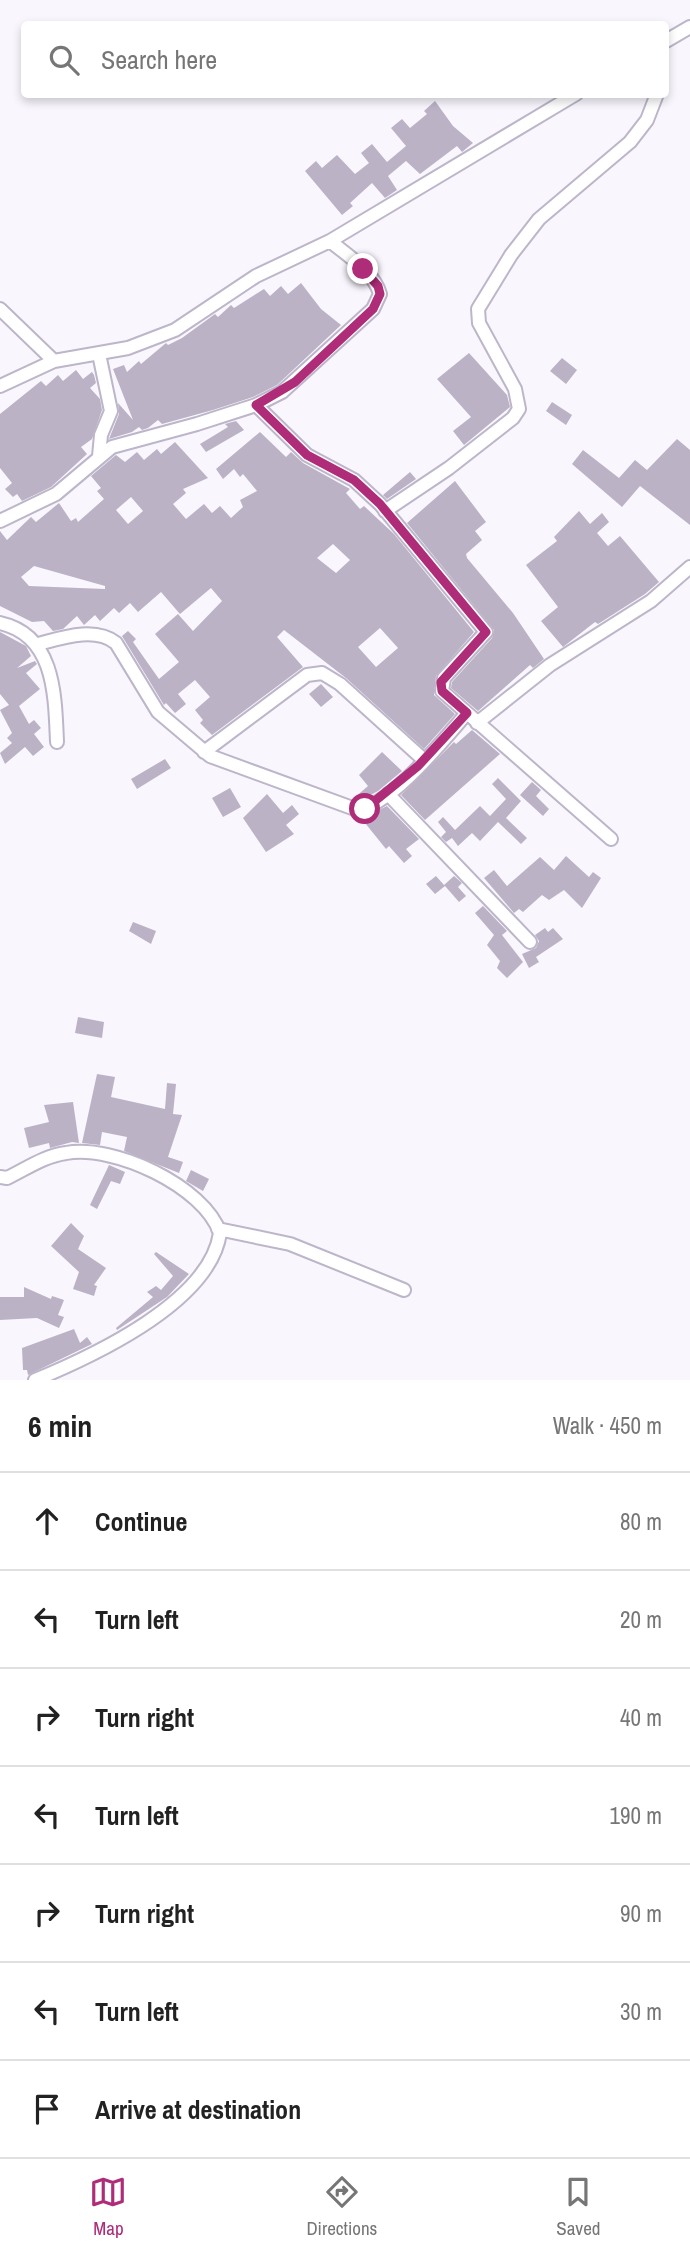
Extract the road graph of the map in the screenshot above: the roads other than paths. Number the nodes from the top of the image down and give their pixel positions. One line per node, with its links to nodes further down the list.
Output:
1 (690, 27): 2 (street)
2 (669, 39)
3 (569, 98): 5 (street)
4 (655, 98): 12 (street)
5 (330, 241): 7 (street); 10 (street)
6 (0, 309): 8 (street)
7 (99, 354): 8 (street); 11 (street)
8 (54, 360): 9 (street)
9 (0, 386)
10 (256, 405): 11 (street); 12 (street)
11 (99, 456): 13 (street)
12 (386, 511): 17 (street)
13 (0, 521)
14 (690, 567): 18 (street)
15 (0, 623): 16 (street)
16 (38, 644): 19 (street); 20 (street)
17 (467, 713): 18 (street); 21 (street)
18 (477, 723): 23 (street)
19 (58, 742)
20 (204, 752): 21 (street); 22 (street)
21 (424, 760): 22 (street)
22 (388, 794): 24 (street)
23 (611, 839)
24 (530, 942)
25 (0, 1177): 26 (street)
26 (218, 1229): 27 (street); 28 (street)
27 (404, 1290)
28 (35, 1380)

